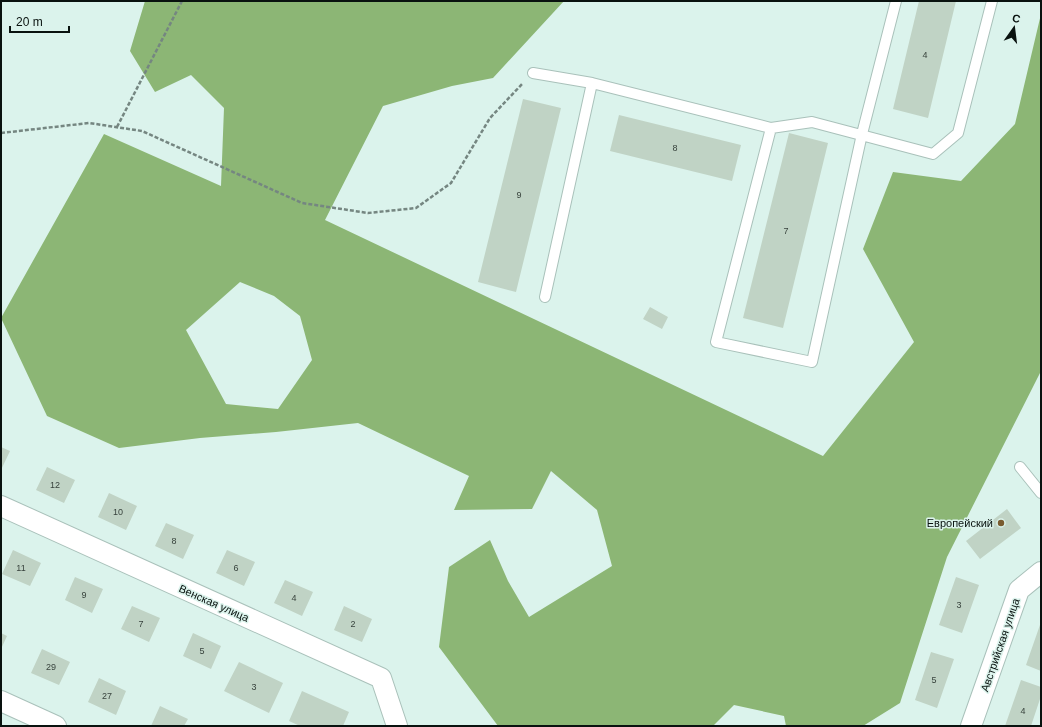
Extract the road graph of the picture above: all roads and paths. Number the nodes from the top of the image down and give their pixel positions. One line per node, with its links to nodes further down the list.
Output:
1 (182, 1): 6 (path)
2 (896, 1): 9 (lane)
3 (992, 1): 9 (lane)
4 (533, 73): 5 (lane); 6 (path)
5 (592, 83): 7 (lane); 10 (lane)
6 (117, 127): 8 (path)
7 (770, 128): 9 (lane); 9 (lane)
8 (1, 133)
9 (862, 134)
10 (545, 297)
11 (1020, 467): 12 (lane)
12 (1041, 493)
13 (1, 506): 17 (street, Венская улица)
14 (1041, 572): 18 (street, Австрийская улица)
15 (1, 701): 16 (street)
16 (56, 726)
17 (397, 726)
18 (971, 726)

